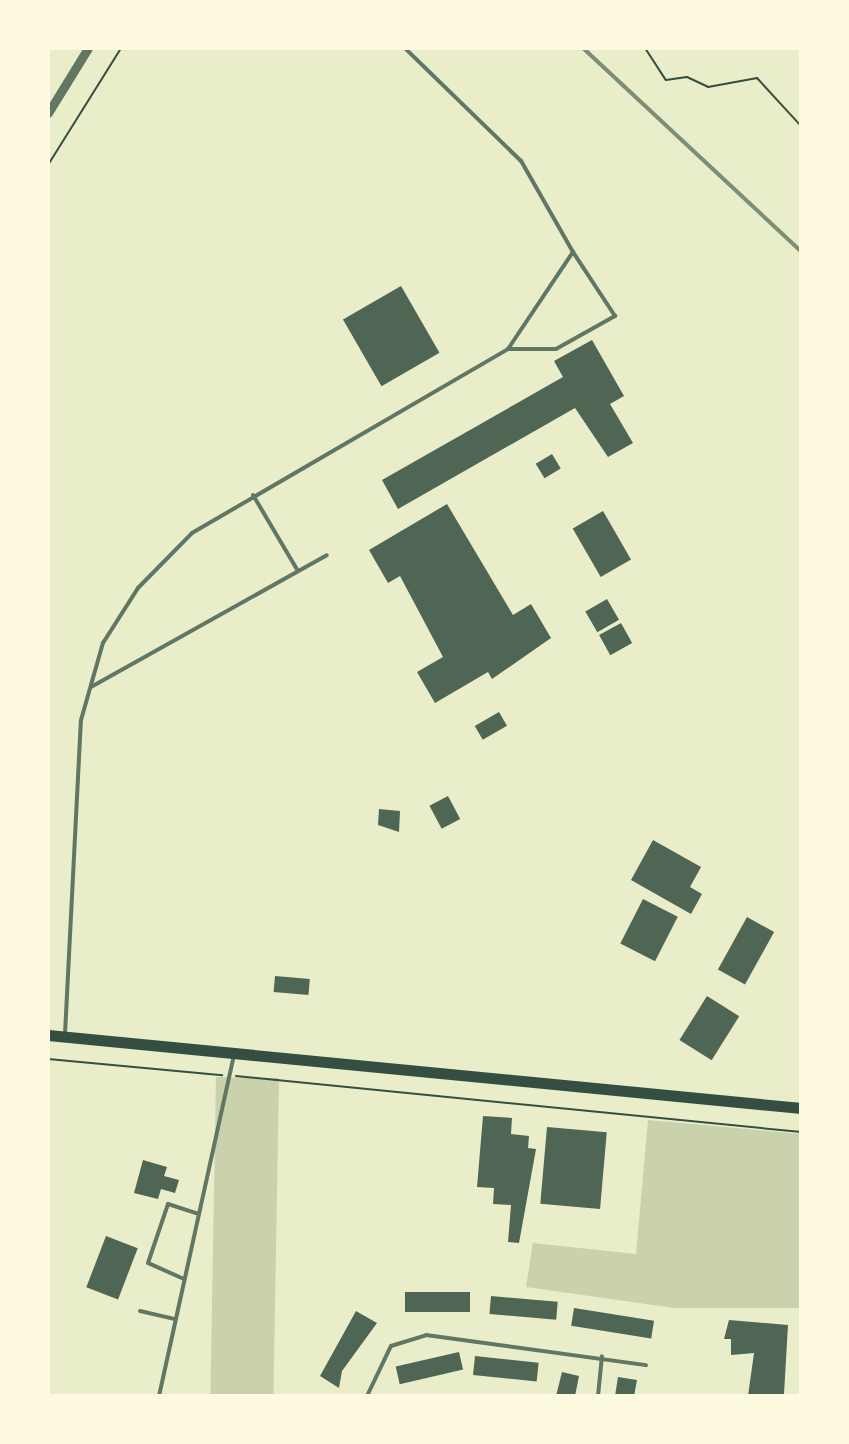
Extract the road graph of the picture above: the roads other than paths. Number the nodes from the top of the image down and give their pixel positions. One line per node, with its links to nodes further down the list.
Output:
1 (88, 48): 3 (street)
2 (405, 48): 4 (lane)
3 (48, 113)
4 (573, 252): 5 (lane); 5 (lane)
5 (508, 349): 6 (lane)
6 (253, 495): 8 (lane); 9 (lane)
7 (327, 555): 8 (lane)
8 (298, 571): 9 (lane)
9 (91, 687): 11 (lane)
10 (48, 1035): 11 (main road)
11 (65, 1037): 12 (main road)
12 (235, 1052): 13 (main road); 14 (lane)
13 (801, 1108)
14 (198, 1214): 15 (lane); 15 (lane)
15 (184, 1279): 17 (lane)
16 (140, 1311): 17 (lane)
17 (174, 1319): 20 (lane)
18 (602, 1356): 19 (lane); 21 (lane); 22 (lane)
19 (646, 1365)
20 (159, 1396)
21 (367, 1396)
22 (598, 1396)

